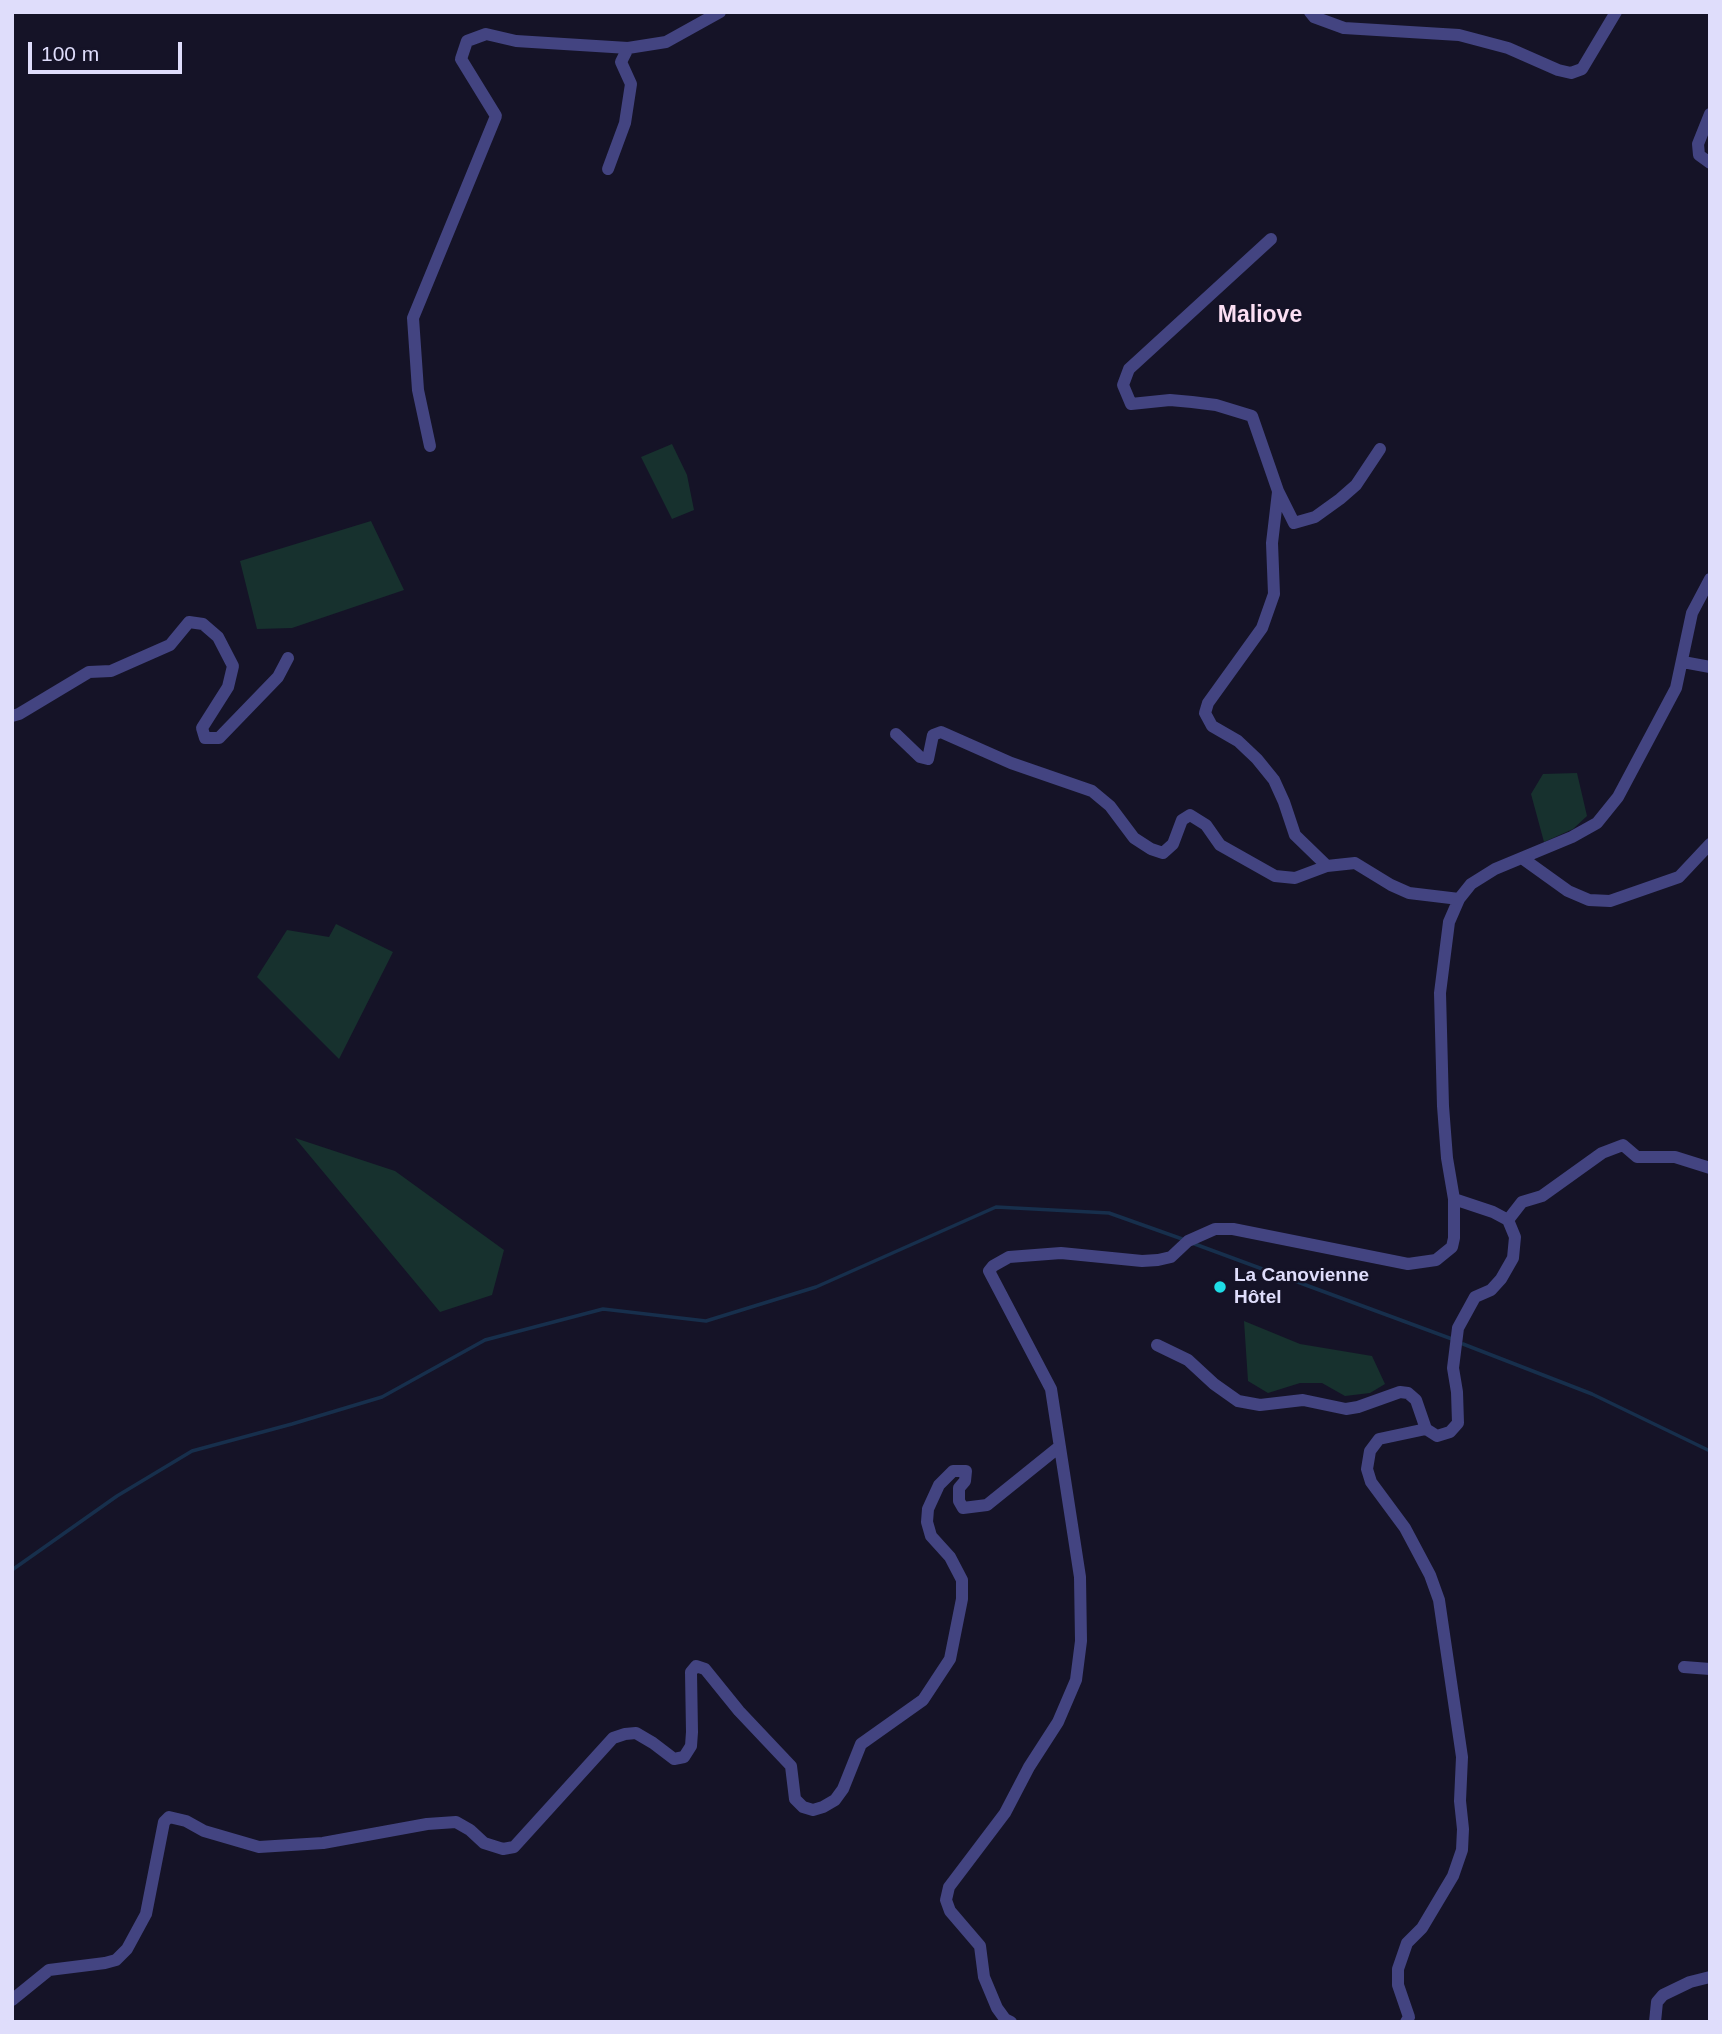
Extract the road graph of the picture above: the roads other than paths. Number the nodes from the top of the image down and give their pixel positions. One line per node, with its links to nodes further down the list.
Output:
1 (720, 12): 4 (street)
2 (1310, 12): 3 (street)
3 (1616, 12)
4 (628, 48): 7 (street); 9 (street)
5 (1710, 114): 6 (street)
6 (1710, 163)
7 (608, 169)
8 (1271, 239): 11 (street)
9 (430, 446)
10 (1380, 449): 11 (street)
11 (1278, 491): 20 (street)
12 (1710, 579): 14 (street)
13 (288, 658): 16 (street)
14 (1683, 662): 15 (street); 19 (street)
15 (1710, 667)
16 (12, 716)
17 (896, 734): 20 (street)
18 (1710, 844): 19 (street)
19 (1522, 858): 21 (street)
20 (1327, 866): 21 (street)
21 (1459, 899): 23 (street)
22 (1710, 1168): 24 (street)
23 (1454, 1199): 24 (street); 27 (street)
24 (1508, 1220): 26 (street)
25 (1157, 1345): 26 (street)
26 (1426, 1429): 33 (street)
27 (1059, 1447): 31 (street); 32 (street)
28 (1684, 1667): 29 (street)
29 (1710, 1669)
30 (1710, 1977): 34 (street)
31 (12, 2000)
32 (1011, 2022)
33 (1406, 2022)
34 (1656, 2022)

